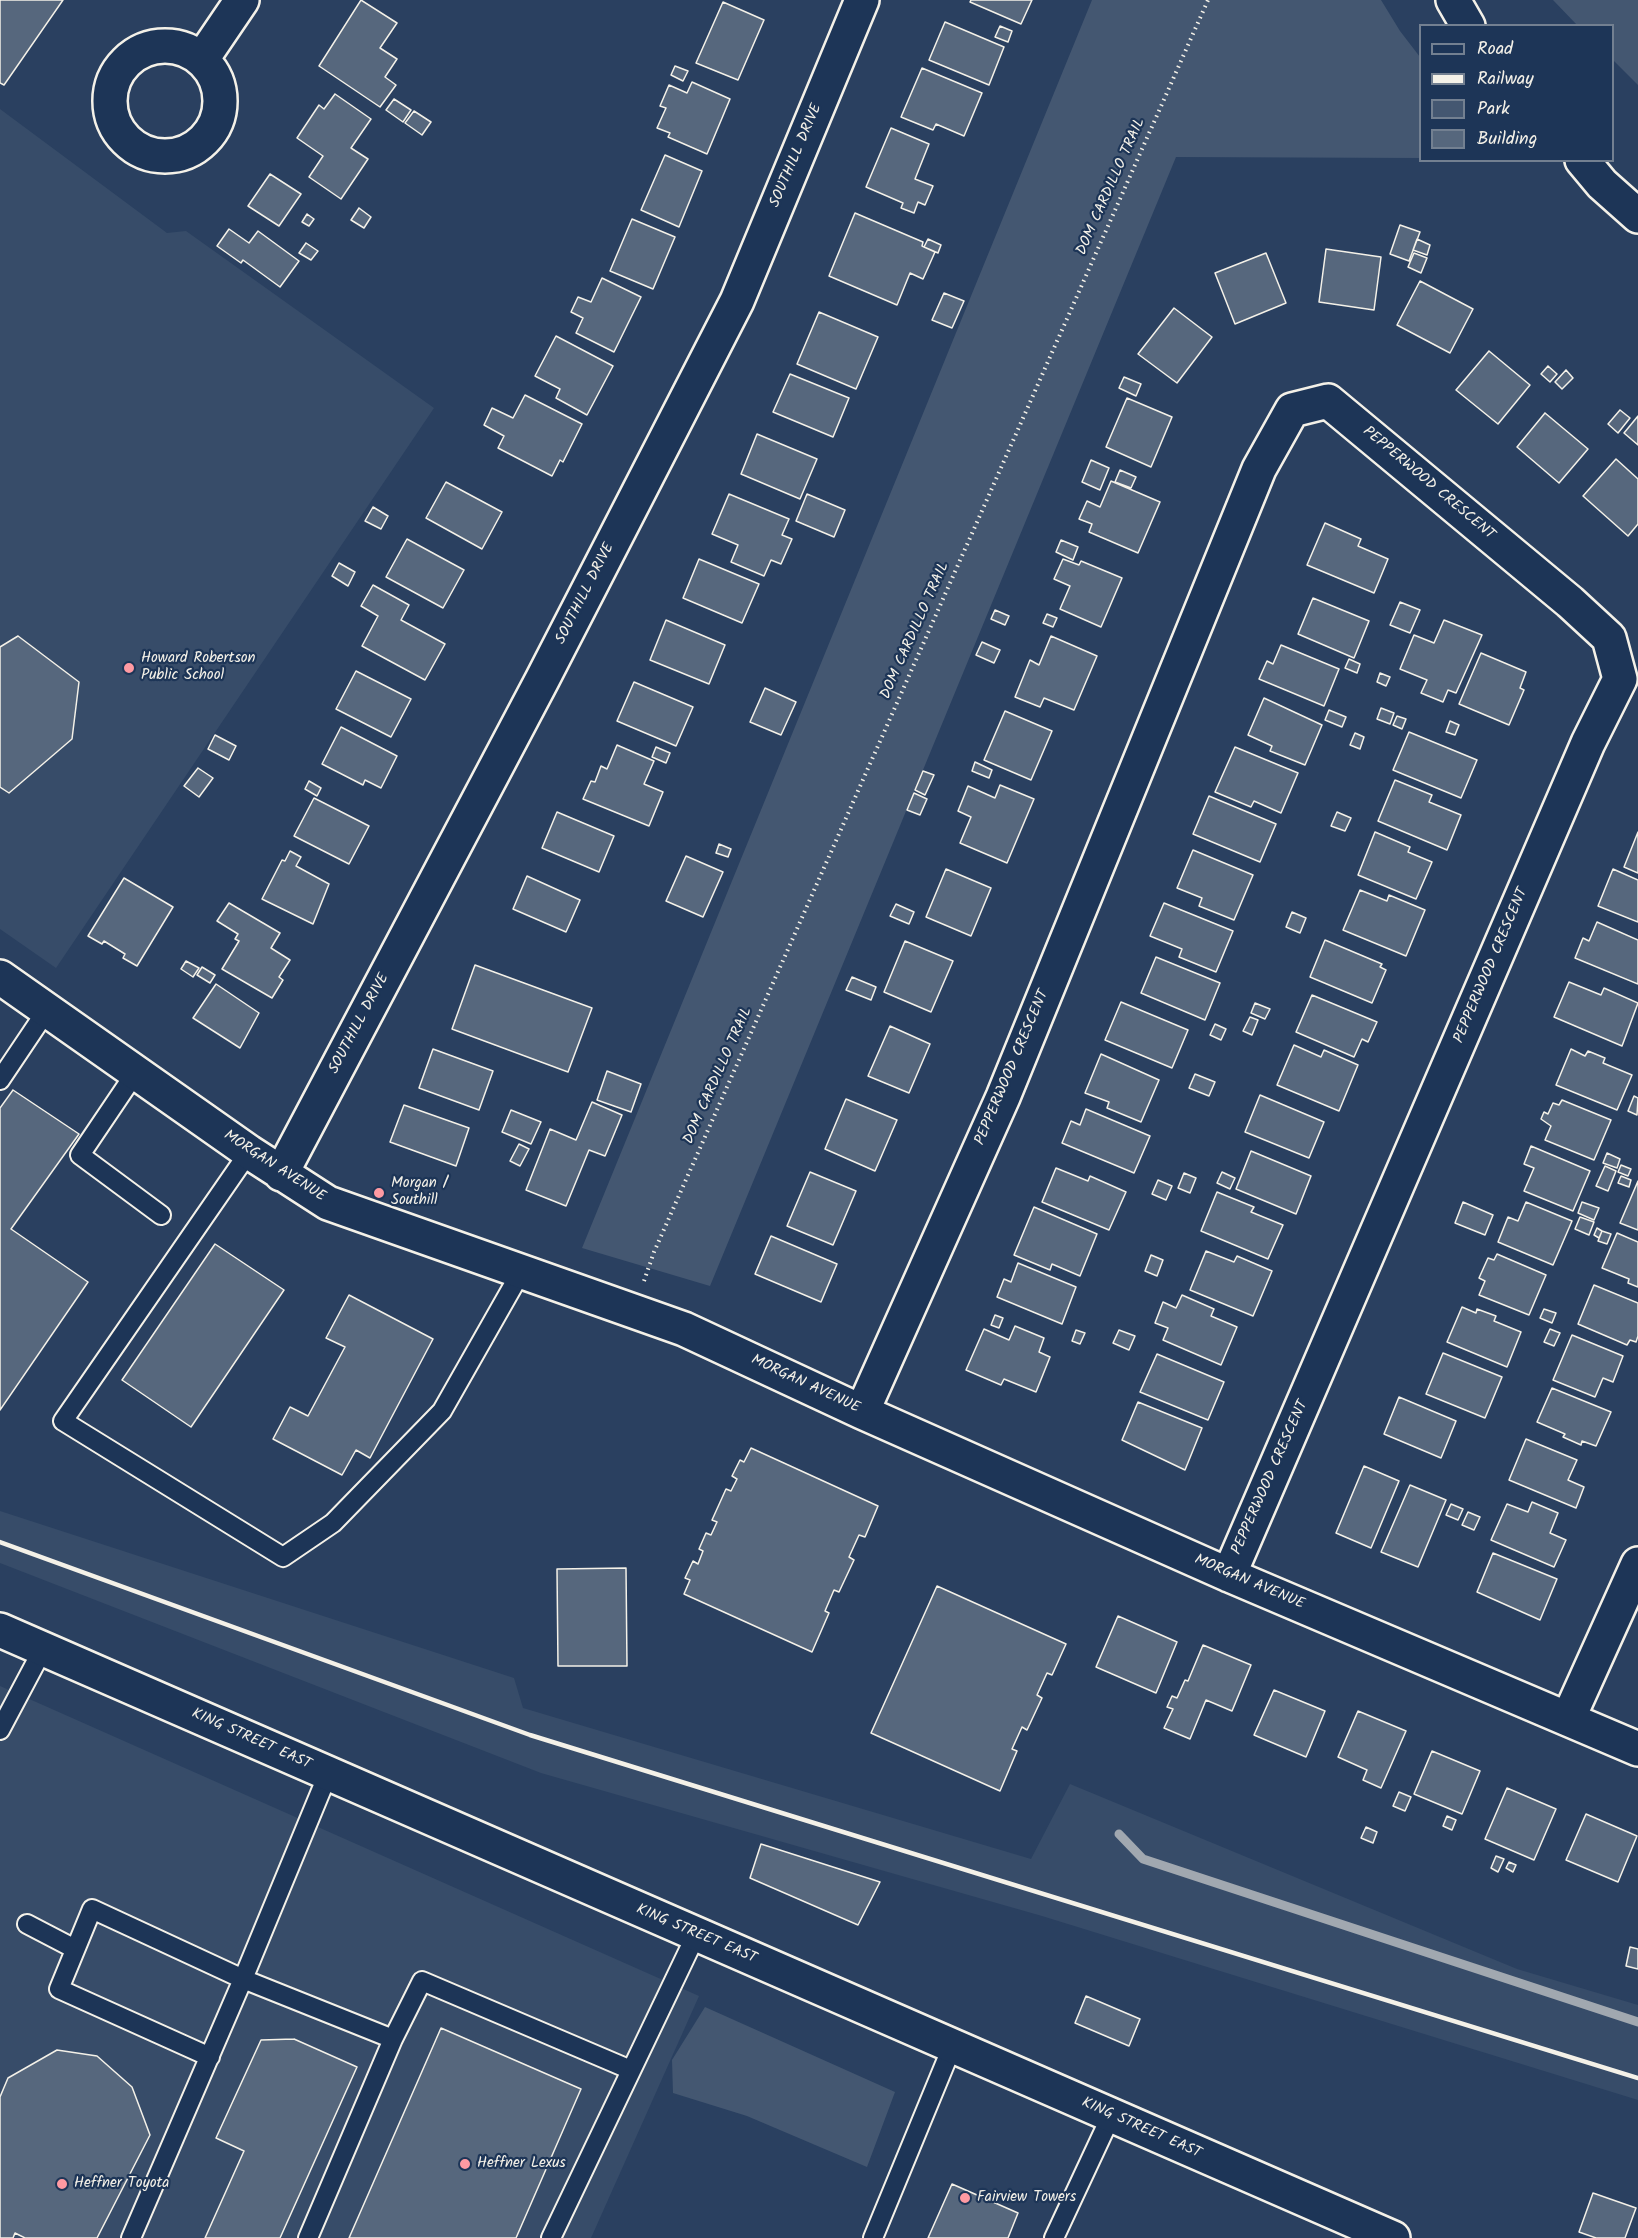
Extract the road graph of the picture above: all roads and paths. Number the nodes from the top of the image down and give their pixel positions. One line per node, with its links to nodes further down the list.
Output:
1 (242, 0): 6 (street)
2 (862, 0): 14 (street, SOUTHILL DRIVE)
3 (1208, 0): 17 (path, DOM CARDILLO TRAIL)
4 (1453, 0): 5 (street)
5 (1467, 24)
6 (202, 59)
7 (1584, 162): 8 (street)
8 (1638, 216)
9 (0, 977): 10 (street, MORGAN AVENUE)
10 (47, 1010): 11 (street, MORGAN AVENUE); 12 (lane)
11 (136, 1072): 13 (street, MORGAN AVENUE); 15 (lane)
12 (0, 1080)
13 (249, 1152): 14 (street, MORGAN AVENUE); 16 (lane)
14 (281, 1174): 16 (street, MORGAN AVENUE)
15 (162, 1215)
16 (521, 1272): 18 (street, MORGAN AVENUE)
17 (647, 1273)
18 (862, 1412): 20 (street, MORGAN AVENUE); 20 (street, PEPPERWOOD CRESCENT)
19 (1638, 1563): 23 (street)
20 (1229, 1575): 23 (street, MORGAN AVENUE)
21 (0, 1630): 22 (street, KING STREET EAST)
22 (43, 1649): 24 (lane); 26 (street, KING STREET EAST)
23 (1568, 1719): 25 (street, MORGAN AVENUE)
24 (0, 1730)
25 (1638, 1749)
26 (328, 1774): 28 (street, KING STREET EAST); 30 (lane)
27 (27, 1924): 29 (lane)
28 (696, 1935): 32 (street, KING STREET EAST); 34 (lane)
29 (75, 1949): 30 (lane); 33 (lane)
30 (243, 1979): 31 (lane); 33 (lane)
31 (393, 2039): 34 (lane); 37 (lane)
32 (952, 2047): 35 (street, KING STREET EAST); 39 (lane)
33 (210, 2057): 36 (lane)
34 (631, 2070): 38 (lane)
35 (1111, 2116): 40 (lane); 41 (street, KING STREET EAST)
36 (131, 2238)
37 (308, 2238)
38 (551, 2238)
39 (873, 2238)
40 (1054, 2238)
41 (1393, 2238)

